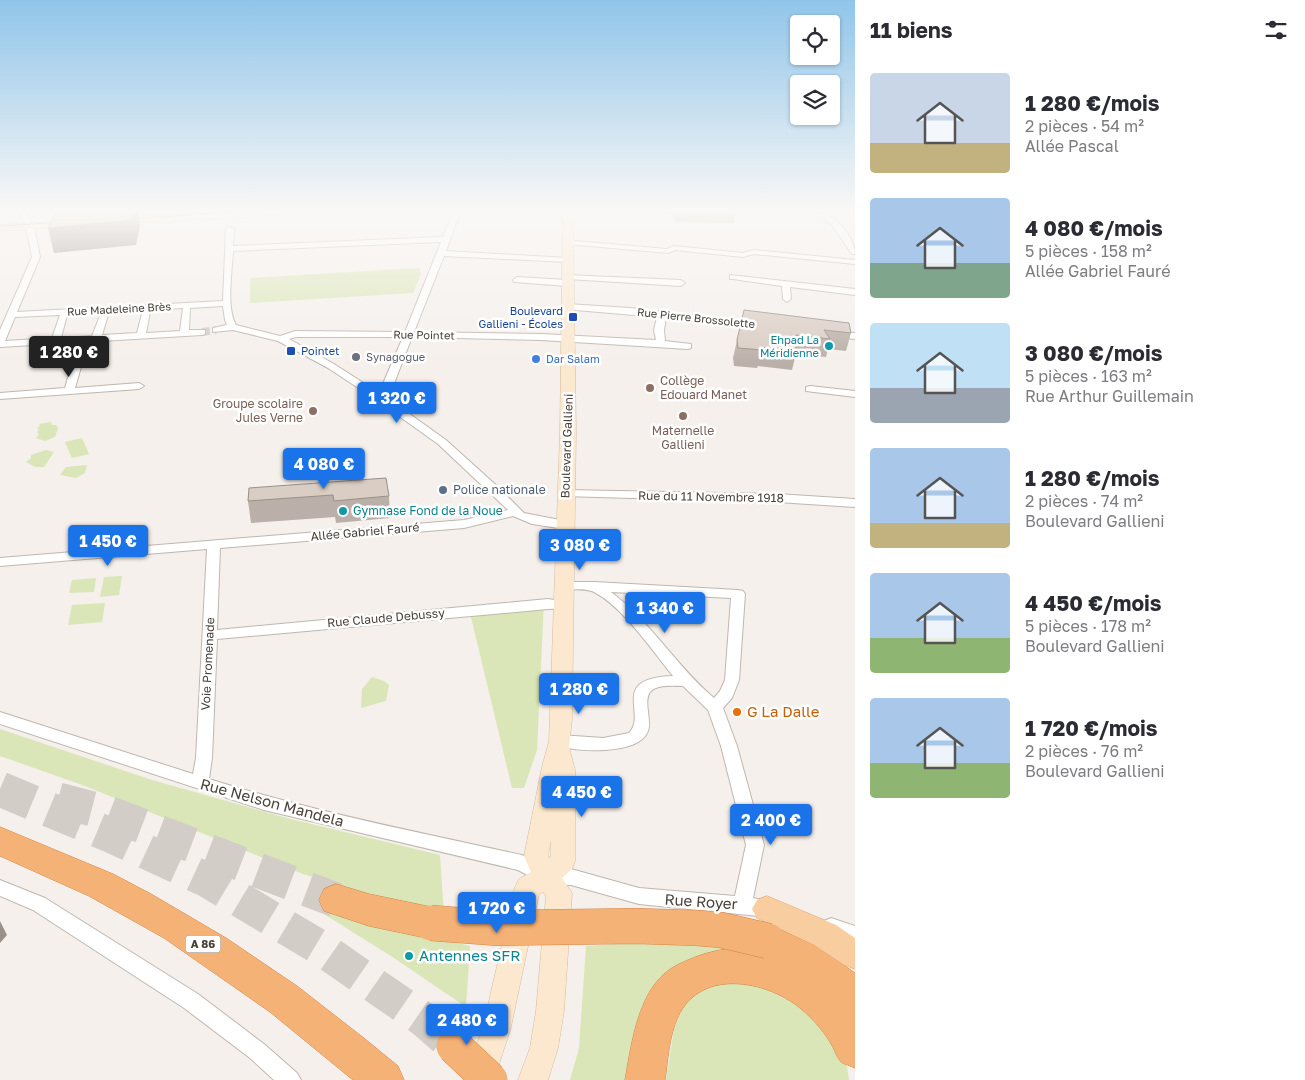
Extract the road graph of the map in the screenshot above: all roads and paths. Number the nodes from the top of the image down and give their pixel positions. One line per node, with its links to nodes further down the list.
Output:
1 (34, 262): 17 (street)
2 (230, 262): 12 (street)
3 (436, 262): 26 (street)
4 (568, 262): 7 (main road, Boulevard Gallieni)
5 (733, 277): 9 (street)
6 (517, 280): 7 (street)
7 (568, 280): 8 (street); 13 (main road, Boulevard Gallieni)
8 (681, 283)
9 (786, 284): 10 (street); 11 (street)
10 (855, 292)
11 (787, 299)
12 (228, 303): 17 (street, Rue Madeleine Brès); 20 (street)
13 (567, 307): 18 (street, Rue Pierre Brossolette); 31 (main road, Boulevard Gallieni)
14 (187, 309): 25 (street)
15 (146, 312): 28 (street)
16 (104, 314): 29 (street)
17 (11, 315): 32 (street)
18 (662, 315): 21 (street, Rue Pierre Brossolette); 34 (street)
19 (64, 316): 33 (street)
20 (231, 323): 22 (street); 30 (street)
21 (770, 326)
22 (216, 330)
23 (202, 332): 25 (street)
24 (828, 333): 27 (street)
25 (184, 334): 28 (street)
26 (408, 334): 30 (street, Rue Pointet); 31 (street, Rue Pointet); 42 (street)
27 (855, 336)
28 (141, 337): 29 (street)
29 (96, 339): 33 (street)
30 (280, 339): 42 (street)
31 (568, 339): 34 (street, Rue Pointet); 43 (main road, Boulevard Gallieni)
32 (0, 342): 33 (street)
33 (55, 342)
34 (659, 343): 35 (street)
35 (688, 346)
36 (76, 367): 39 (street)
37 (139, 386): 39 (street)
38 (810, 388): 40 (street)
39 (69, 391): 41 (street)
40 (855, 394)
41 (0, 396)
42 (379, 397): 45 (street)
43 (566, 494): 44 (street, Rue du 11 Novembre 1918); 46 (main road, Boulevard Gallieni)
44 (855, 503)
45 (516, 512): 46 (street); 47 (street, Allée Gabriel Fauré)
46 (565, 525): 50 (main road, Boulevard Gallieni)
47 (214, 545): 48 (street, Allée Gabriel Fauré); 51 (street, Voie Promenade)
48 (0, 562)
49 (595, 586): 50 (street, Rue Claude Debussy); 52 (street); 53 (street, Rue Claude Debussy)
50 (563, 595): 51 (street, Rue Claude Debussy); 55 (main road, Boulevard Gallieni)
51 (210, 635): 56 (street, Voie Promenade)
52 (686, 681): 53 (street); 55 (street)
53 (715, 707): 61 (street)
54 (0, 718): 56 (street, Rue Nelson Mandela)
55 (560, 741): 58 (main road, Boulevard Gallieni)
56 (200, 783): 58 (street, Rue Nelson Mandela)
57 (0, 841): 68 (highway, A 86)
58 (546, 877): 61 (street, Rue Royer); 69 (main road, Boulevard Gallieni); 71 (main road)
59 (0, 888): 67 (street)
60 (336, 900): 61 (highway, bridge)
61 (759, 918): 62 (street, Rue Royer); 63 (main road); 64 (highway)
62 (855, 936)
63 (855, 955)
64 (855, 998)
65 (454, 1046): 70 (highway, bridge)
66 (855, 1048): 72 (highway)
67 (290, 1080)
68 (384, 1080)
69 (479, 1080)
70 (490, 1080)
71 (533, 1080)
72 (645, 1080)

